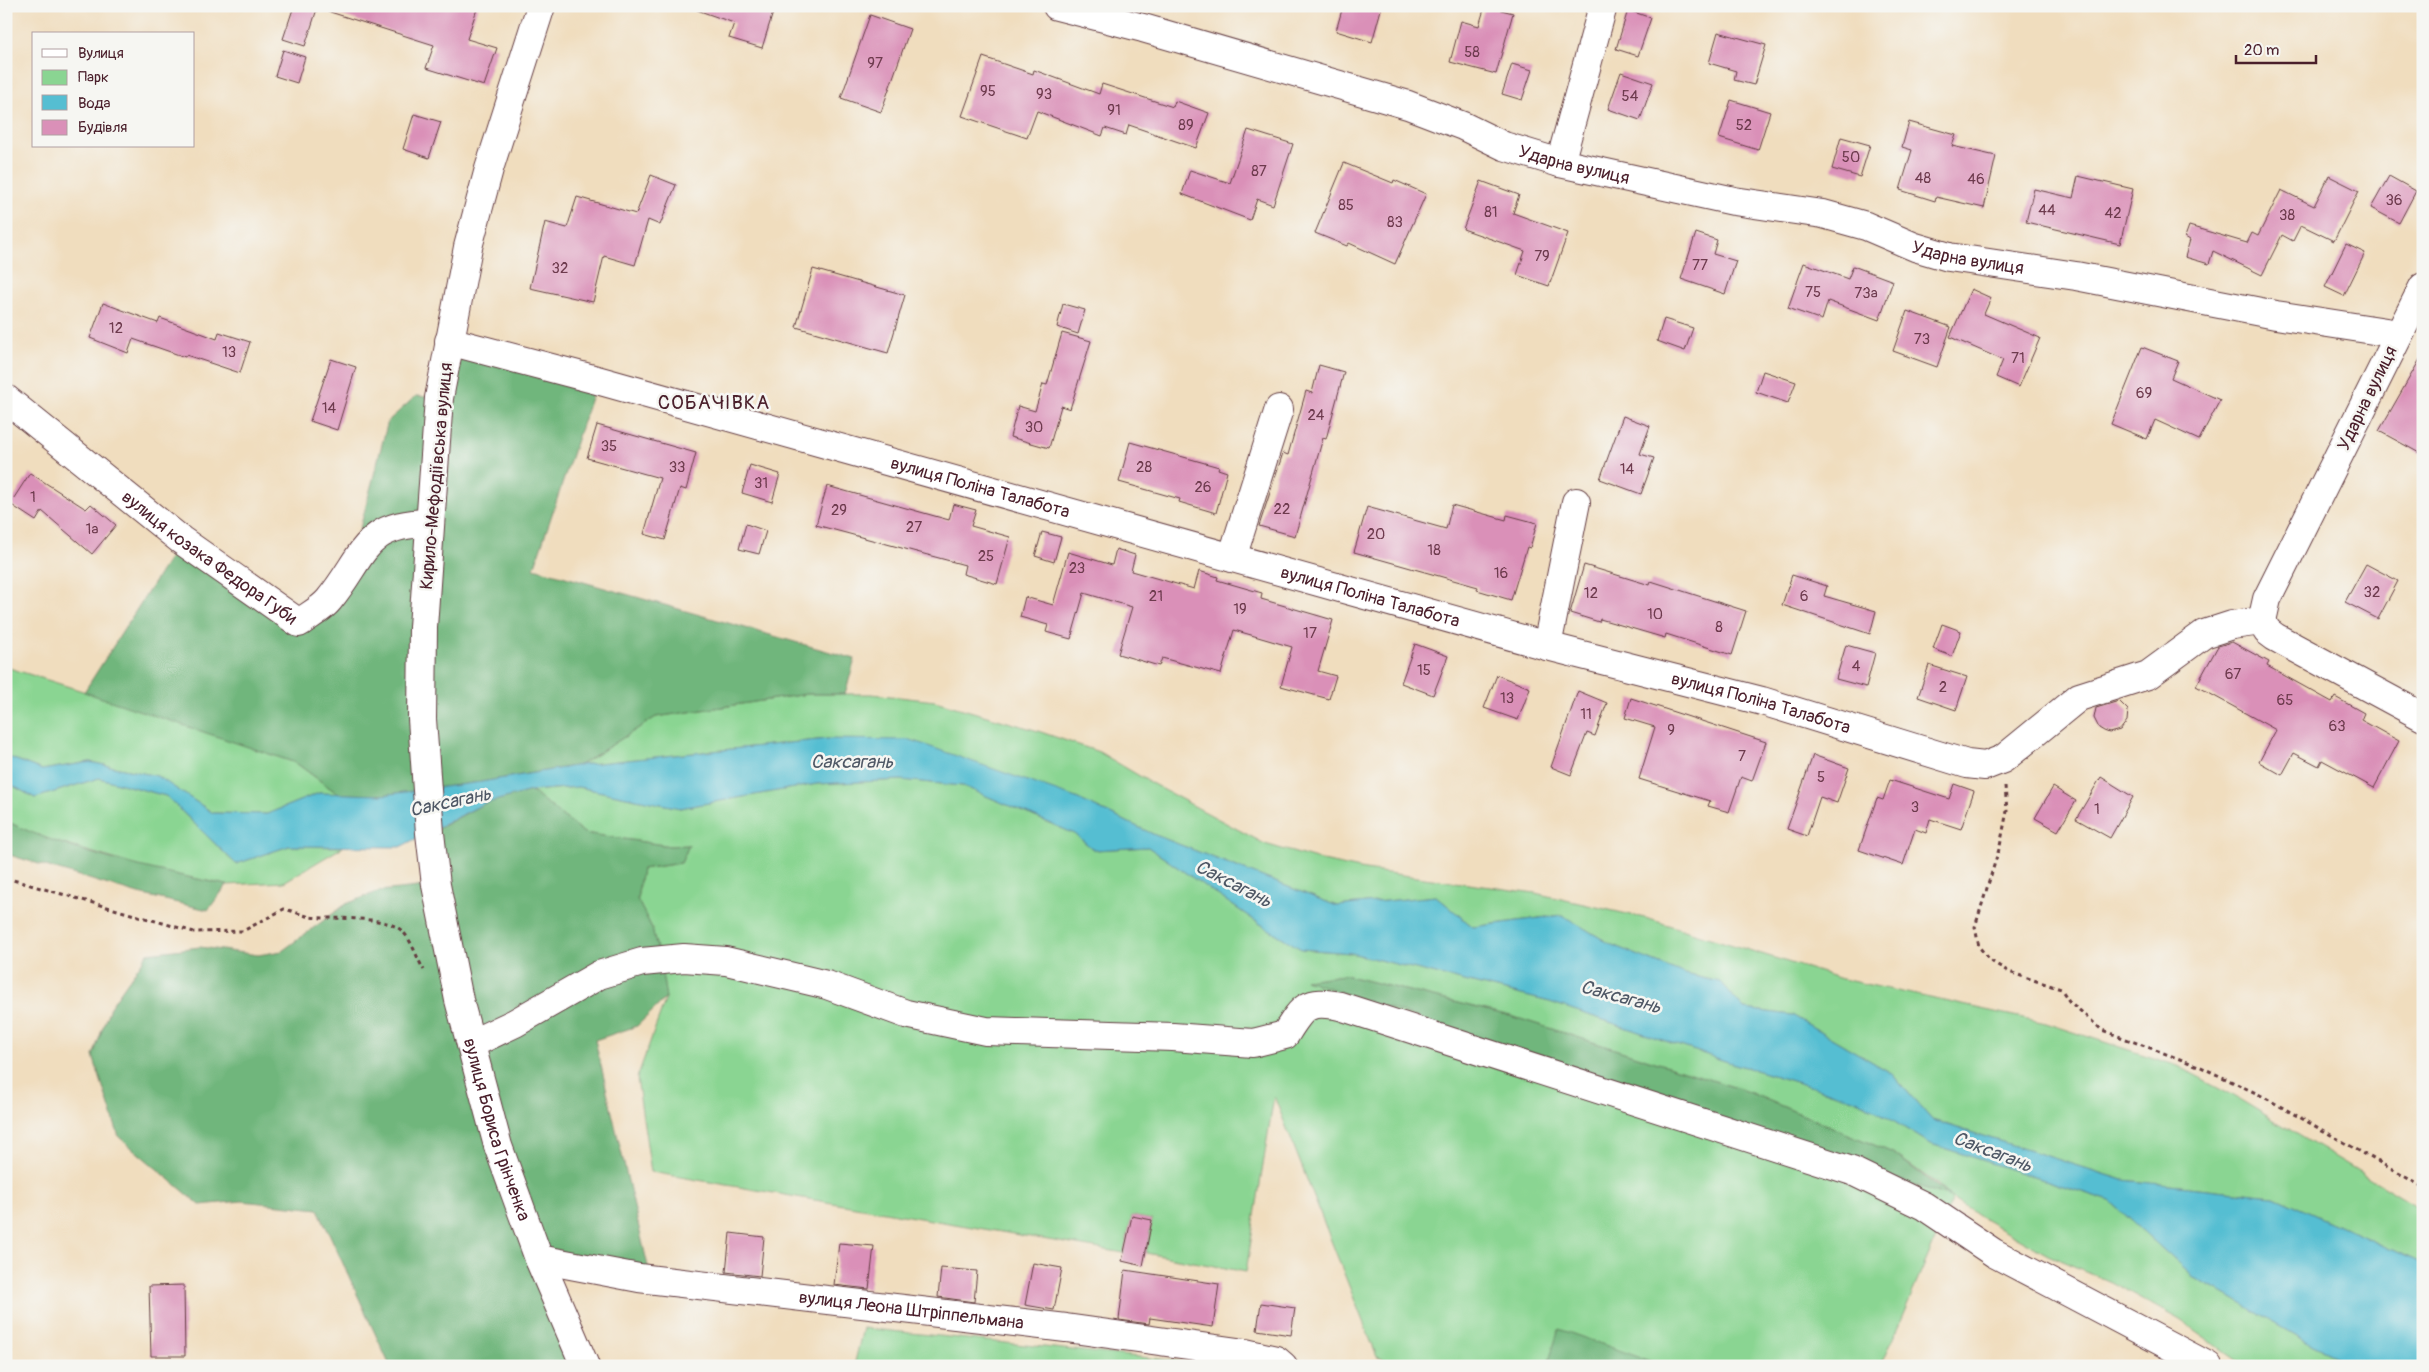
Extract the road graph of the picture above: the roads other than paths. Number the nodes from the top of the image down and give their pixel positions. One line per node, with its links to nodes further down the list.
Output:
1 (541, 6): 7 (street, Кирило-Мефодіївська вулиця)
2 (1057, 6): 4 (street, Ударна вулиця)
3 (1603, 6): 4 (street)
4 (1560, 163): 6 (street, Ударна вулиця)
5 (2423, 287): 6 (street)
6 (2399, 334): 13 (street, Ударна вулиця)
7 (449, 341): 11 (street, Кирило-Мефодіївська вулиця); 12 (street, вулиця Поліна Талабота)
8 (6, 399): 11 (street, вулиця козака Федора Губи)
9 (1278, 409): 12 (street)
10 (1576, 502): 14 (street)
11 (430, 523): 16 (street, Кирило-Мефодіївська вулиця)
12 (1232, 558): 14 (street, вулиця Поліна Талабота)
13 (2262, 621): 14 (street, вулиця Поліна Талабота); 15 (street)
14 (1547, 646)
15 (2423, 717)
16 (436, 885): 17 (street, вулиця Бориса Грінченка)
17 (471, 1044): 18 (street, вулиця Бориса Грінченка); 21 (street)
18 (539, 1259): 19 (street, вулиця Бориса Грінченка); 20 (street, вулиця Леона Штріппельмана)
19 (585, 1366)
20 (1283, 1366)
21 (2208, 1366)

